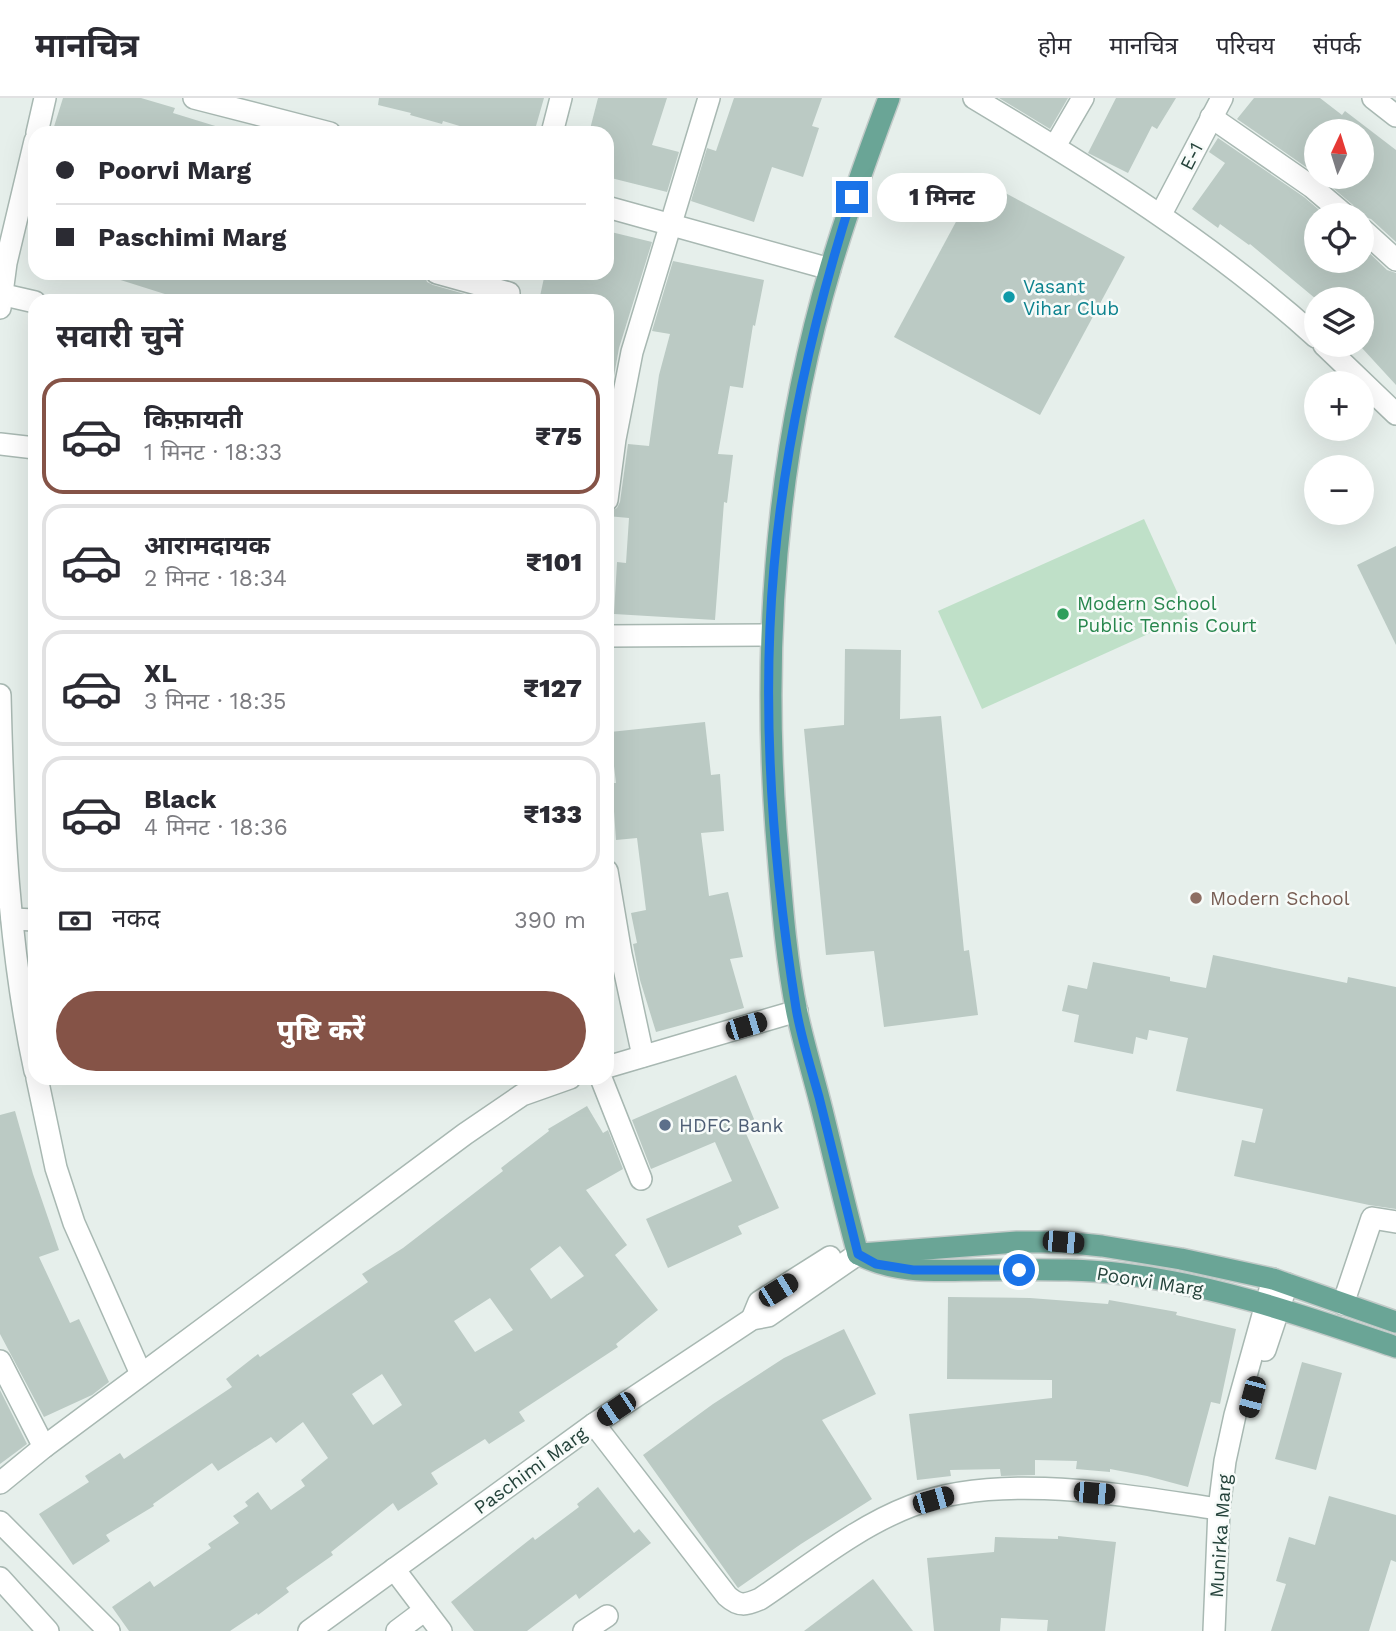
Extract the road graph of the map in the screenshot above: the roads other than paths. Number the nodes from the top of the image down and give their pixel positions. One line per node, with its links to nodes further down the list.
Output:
1 (46, 98): 13 (street)
2 (194, 98): 10 (street)
3 (561, 98): 15 (street)
4 (709, 98): 21 (street)
5 (889, 98): 24 (main road)
6 (974, 98): 16 (street)
7 (1083, 98): 16 (street)
8 (1222, 98): 12 (street, E-1)
9 (1373, 98): 11 (street)
10 (269, 107): 14 (street)
11 (1396, 116)
12 (1211, 117): 18 (street); 20 (street, E-1)
13 (39, 126)
14 (314, 126)
15 (554, 126)
16 (1055, 146): 20 (street)
17 (28, 177): 27 (street)
18 (1331, 203)
19 (614, 209): 21 (street)
20 (1161, 214): 30 (street)
21 (669, 225): 24 (street); 35 (street)
22 (1374, 240): 23 (street)
23 (1396, 260)
24 (830, 269): 36 (main road)
25 (470, 280): 26 (street)
26 (511, 289)
27 (0, 294): 28 (street); 29 (street)
28 (28, 300)
29 (0, 308)
30 (1304, 327)
31 (1337, 357): 32 (street)
32 (1396, 414)
33 (0, 444): 34 (street)
34 (28, 447)
35 (614, 447)
36 (770, 635): 37 (street); 42 (main road)
37 (614, 636)
38 (0, 695): 40 (street)
39 (614, 912): 44 (street)
40 (12, 919): 41 (street); 43 (street)
41 (28, 920)
42 (797, 1011): 44 (street); 51 (main road)
43 (28, 1038)
44 (643, 1056): 45 (street)
45 (614, 1065)
46 (38, 1085): 58 (street)
47 (604, 1085): 49 (street)
48 (520, 1087): 58 (street)
49 (641, 1180)
50 (1396, 1222): 53 (street)
51 (857, 1248): 52 (main road, Poorvi Marg); 54 (main road, Poorvi Marg); 59 (street, Paschimi Marg)
52 (1280, 1282): 53 (main road, Poorvi Marg); 54 (street, Munirka Marg)
53 (1343, 1304): 55 (main road, Poorvi Marg)
54 (1272, 1305): 56 (main road, Poorvi Marg); 62 (street, Munirka Marg); 75 (street, Munirka Marg)
55 (1396, 1322)
56 (1396, 1347)
57 (0, 1361): 60 (street)
58 (141, 1374): 60 (street)
59 (594, 1424): 62 (street); 64 (street, Paschimi Marg)
60 (44, 1447): 61 (street)
61 (0, 1483)
62 (1219, 1509): 74 (street, Munirka Marg)
63 (0, 1522): 69 (street)
64 (394, 1569): 66 (street); 70 (street, Paschimi Marg)
65 (0, 1578): 68 (street)
66 (425, 1610): 71 (street); 72 (street)
67 (607, 1616): 73 (street)
68 (48, 1631)
69 (109, 1631)
70 (309, 1631)
71 (397, 1631)
72 (441, 1631)
73 (584, 1631)
74 (1214, 1631)
75 (1225, 1631)

